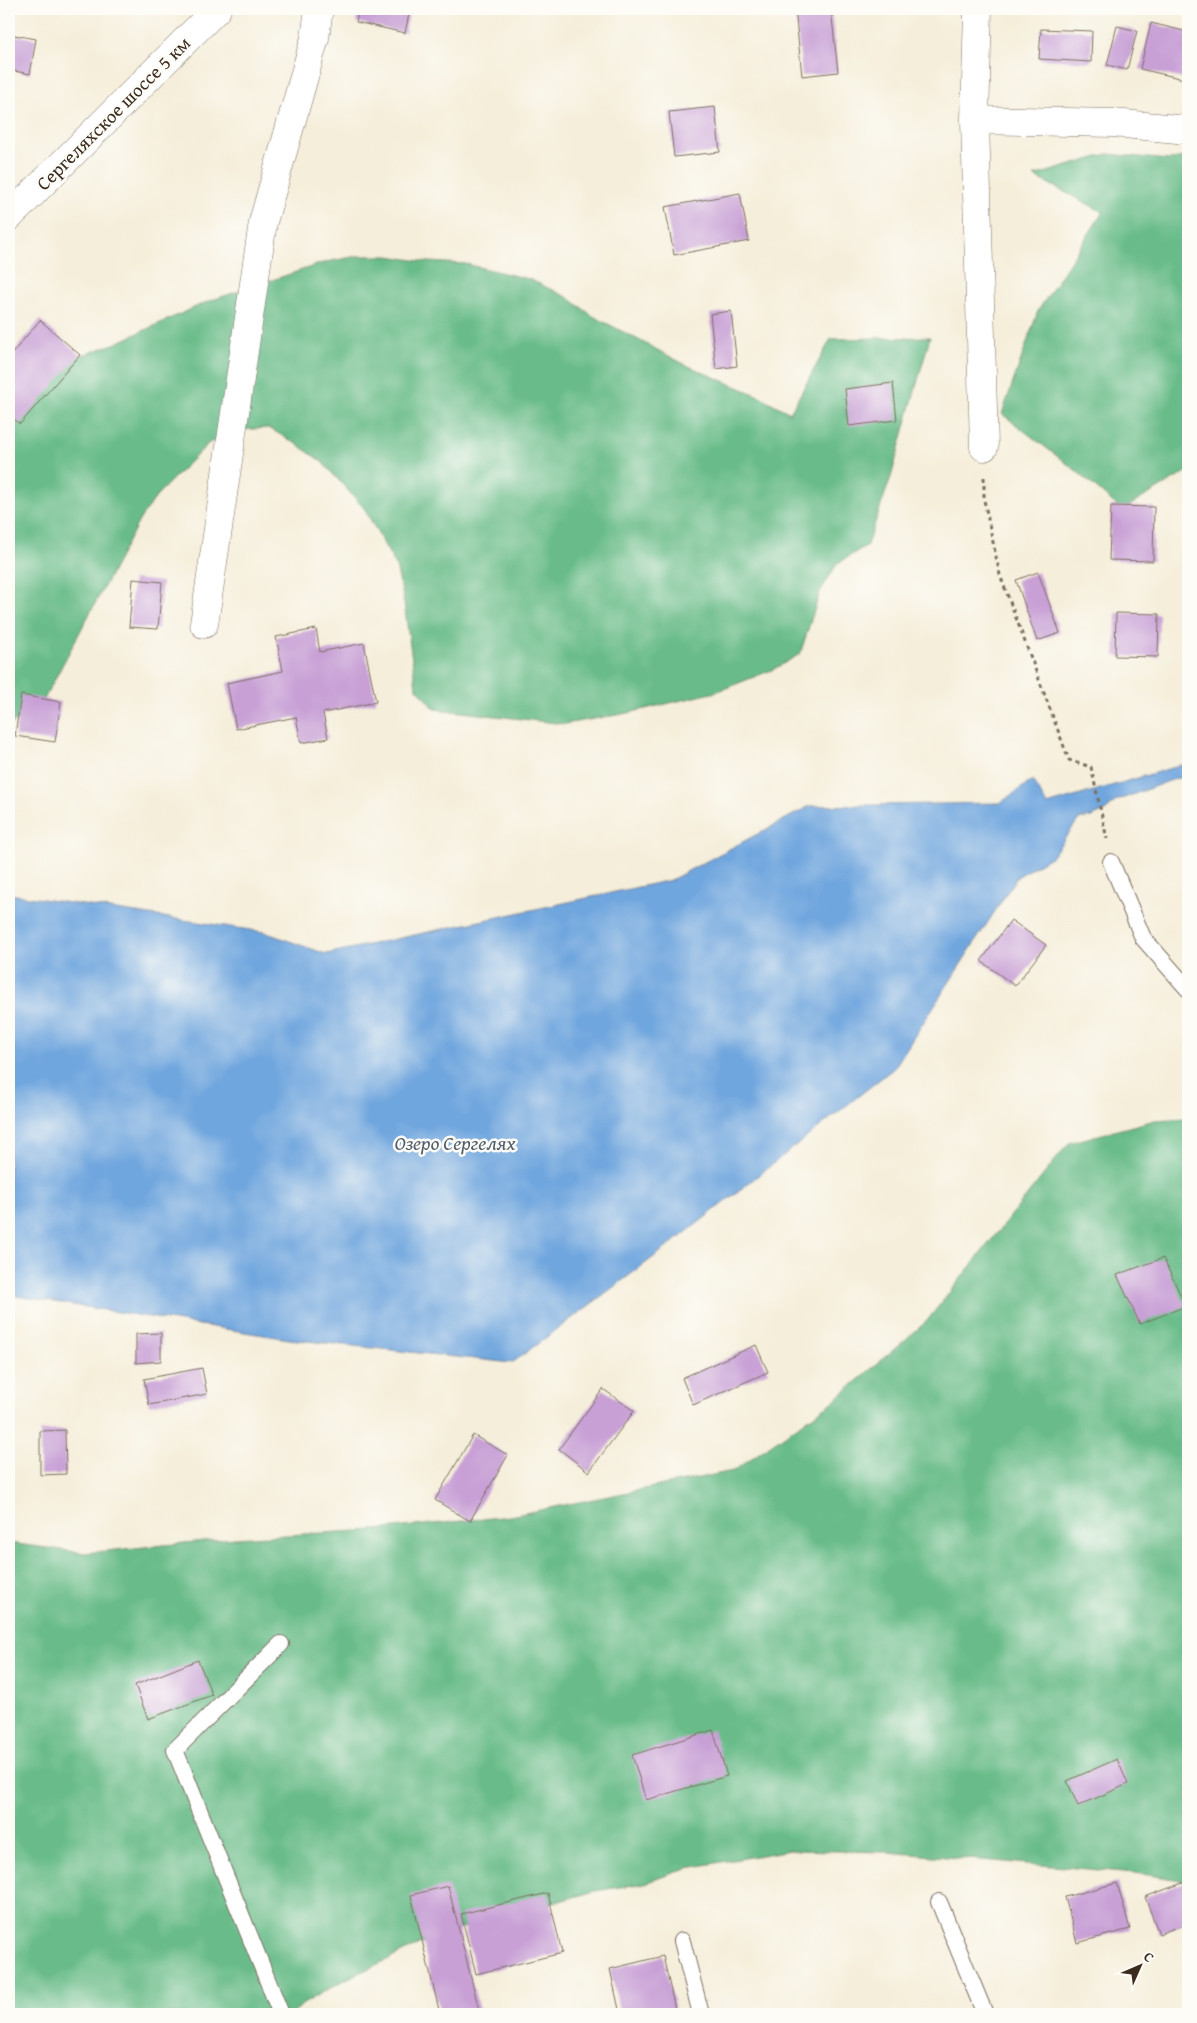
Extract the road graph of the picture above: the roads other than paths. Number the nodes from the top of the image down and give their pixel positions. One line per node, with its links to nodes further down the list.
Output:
1 (217, 9): 6 (street, Сергеляхское шоссе 5 км)
2 (319, 9): 8 (street)
3 (978, 9): 4 (street)
4 (975, 120): 5 (street); 7 (street)
5 (1188, 130)
6 (9, 217)
7 (984, 447)
8 (204, 624)
9 (1111, 862): 10 (lane)
10 (1188, 990)
11 (281, 1644): 14 (lane)
12 (939, 1902): 16 (lane)
13 (682, 1941): 15 (lane)
14 (281, 2014)
15 (701, 2014)
16 (986, 2014)

